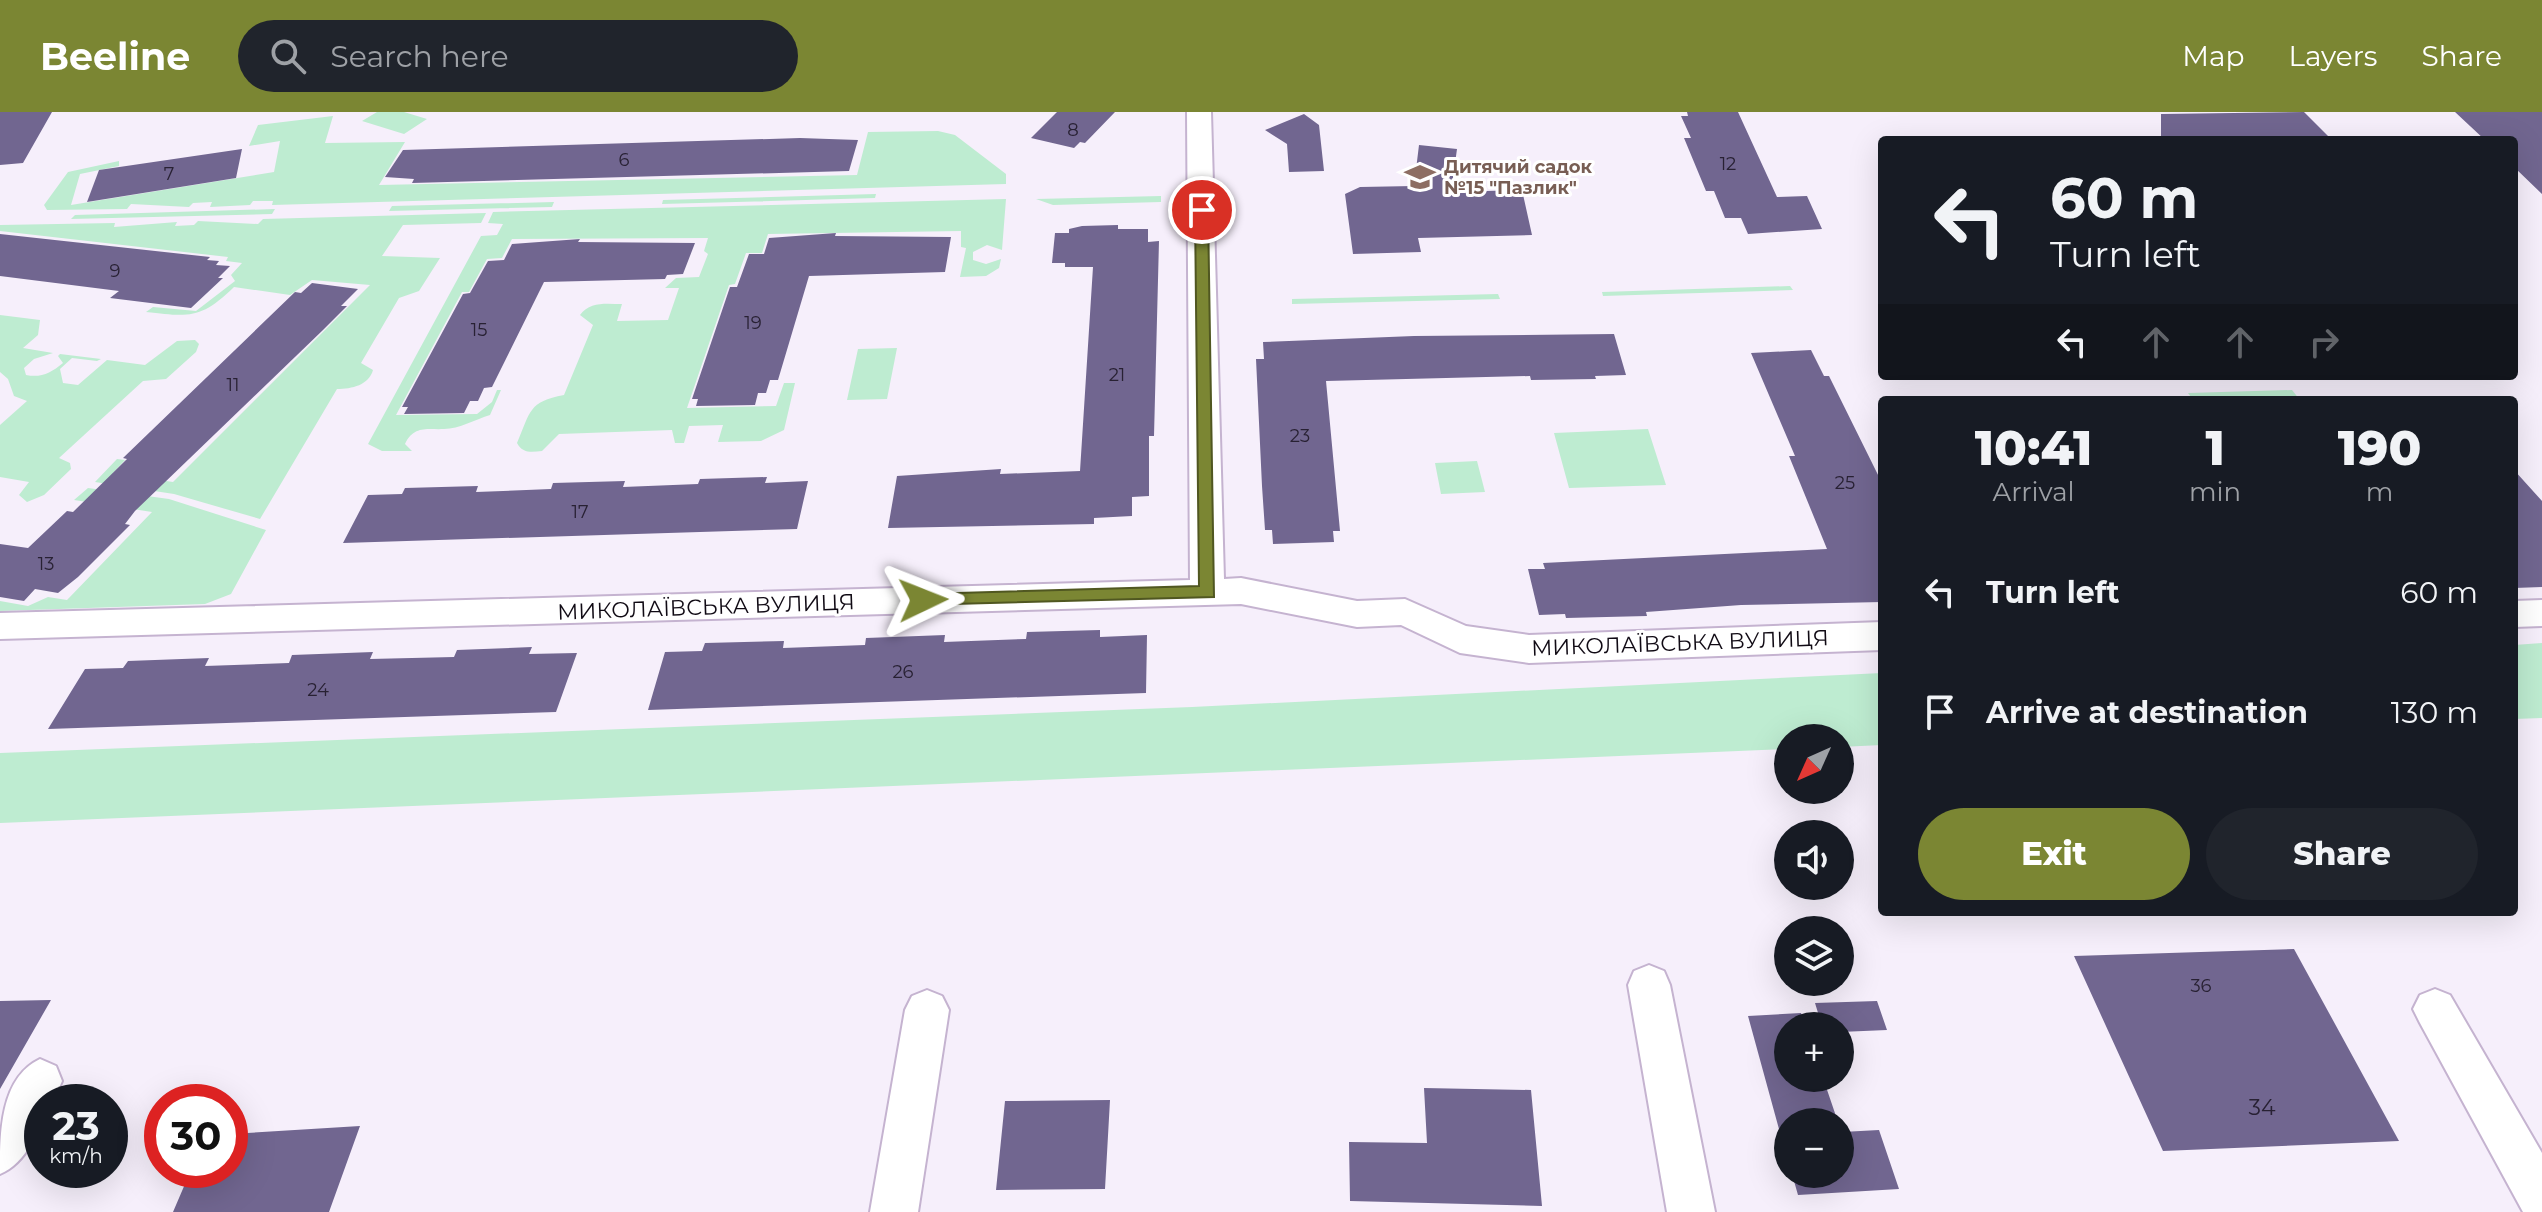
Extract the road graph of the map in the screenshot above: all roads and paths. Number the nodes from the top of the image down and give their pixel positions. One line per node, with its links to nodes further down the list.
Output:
1 (1199, 112): 2 (street)
2 (1207, 592): 5 (street, МИКОЛАЇВСЬКА ВУЛИЦЯ); 6 (street, МИКОЛАЇВСЬКА ВУЛИЦЯ)
3 (2542, 613): 4 (street)
4 (2518, 614)
5 (0, 626)
6 (1878, 636)
7 (1649, 985): 14 (street)
8 (2435, 1009): 12 (street)
9 (927, 1010): 13 (street)
10 (40, 1081): 11 (street)
11 (0, 1151)
12 (2542, 1199)
13 (894, 1212)
14 (1691, 1212)

